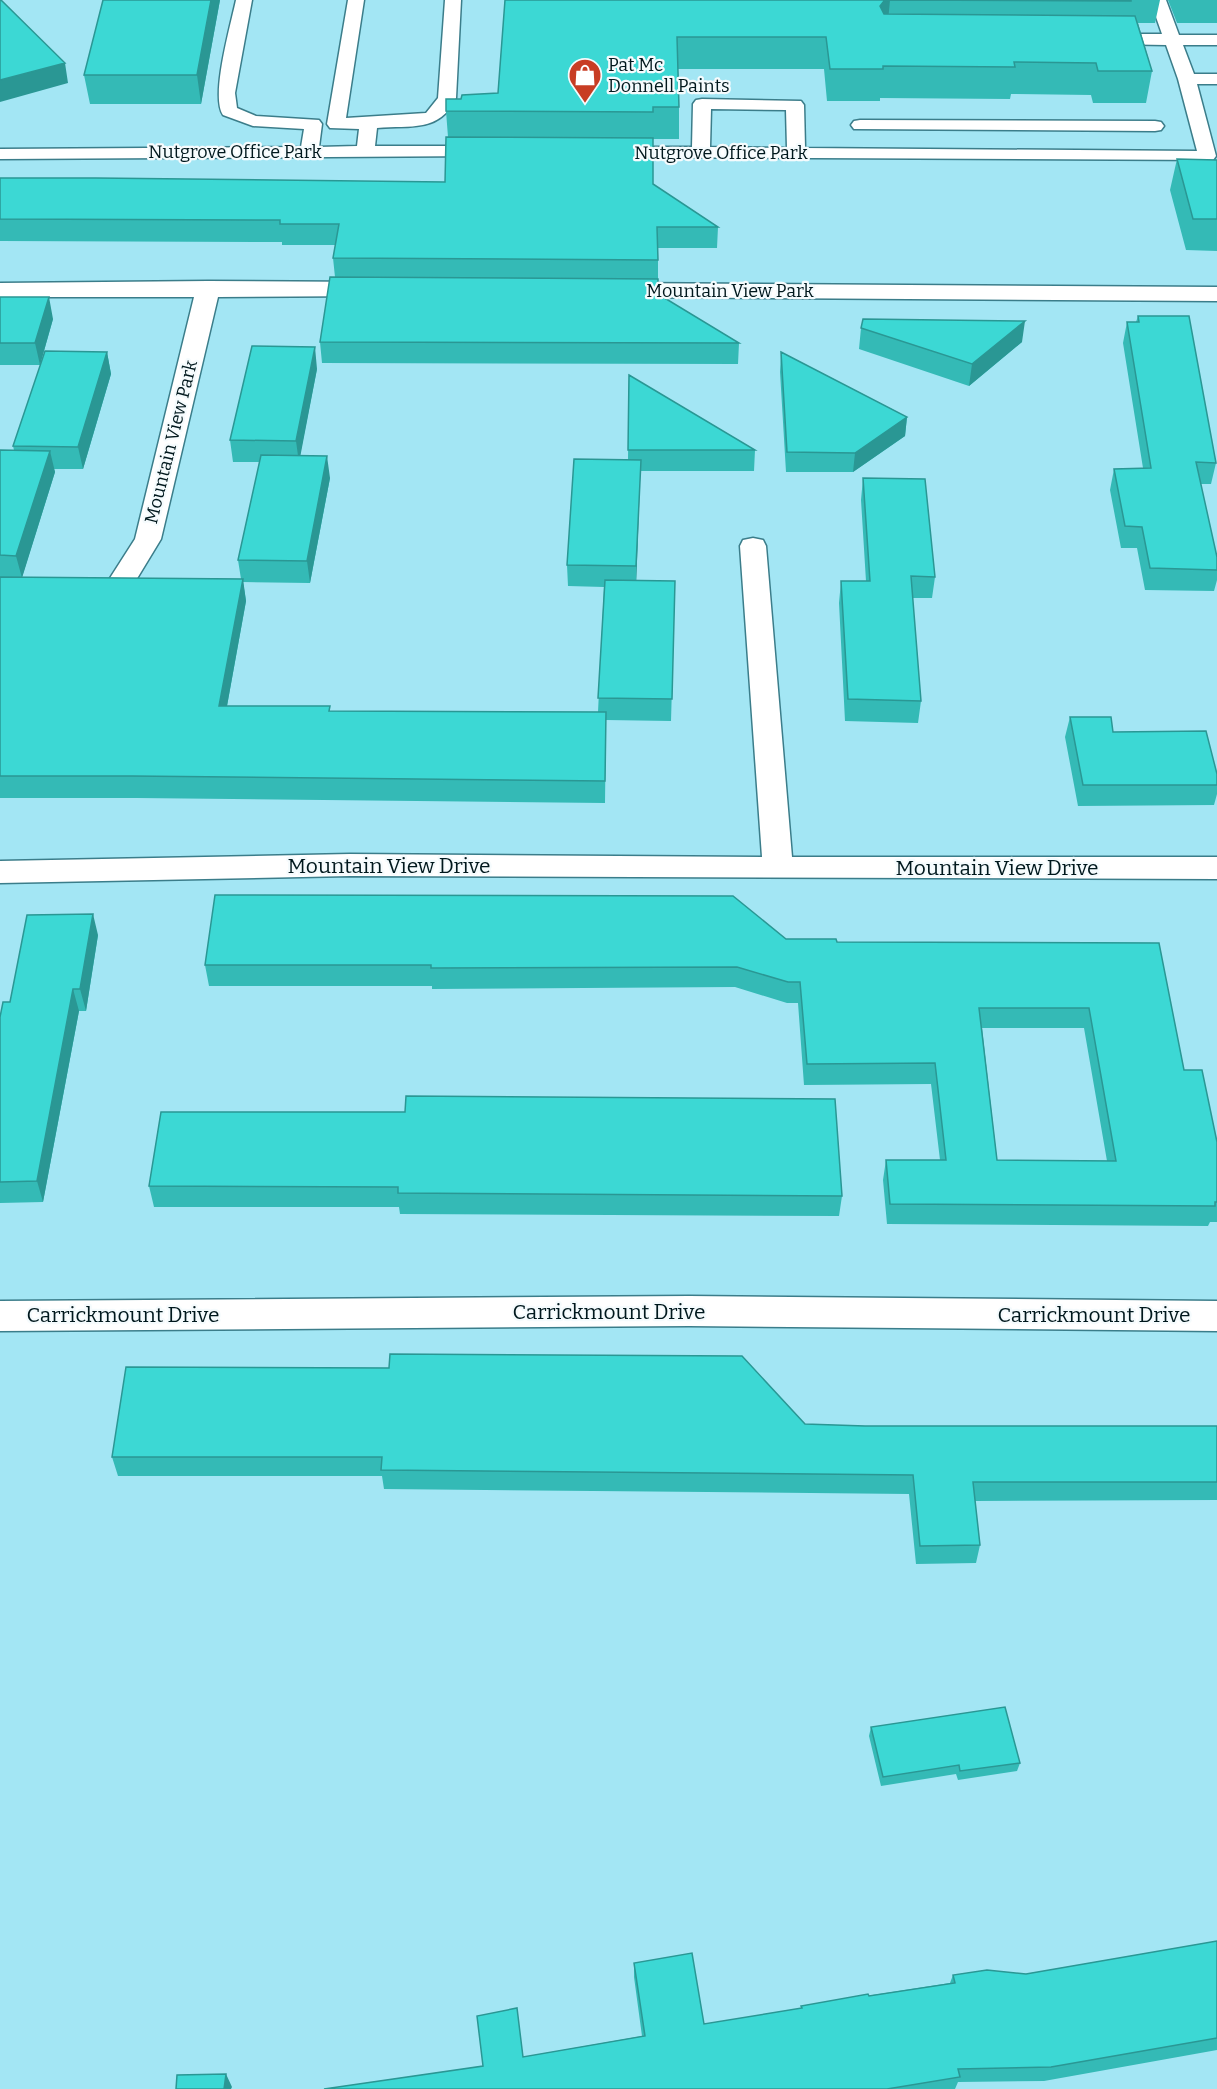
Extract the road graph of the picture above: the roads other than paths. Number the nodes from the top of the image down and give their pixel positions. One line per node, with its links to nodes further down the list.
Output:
1 (244, 0): 11 (lane)
2 (356, 0): 12 (lane)
3 (453, 0): 10 (lane)
4 (1158, 0): 6 (lane, Nutgrove Office Park)
5 (1088, 39): 6 (lane)
6 (1171, 40): 7 (lane); 8 (lane, Nutgrove Office Park)
7 (1217, 40)
8 (1187, 79): 9 (lane); 24 (lane, Nutgrove Office Park)
9 (1217, 79)
10 (368, 123): 12 (lane); 16 (lane)
11 (313, 124): 12 (lane); 17 (lane)
12 (336, 124)
13 (860, 125): 14 (lane)
14 (1001, 125): 15 (lane); 23 (lane)
15 (1155, 126)
16 (366, 150): 17 (lane, Nutgrove Office Park); 18 (lane, Nutgrove Office Park)
17 (310, 151): 22 (lane, Nutgrove Office Park)
18 (496, 151)
19 (604, 152): 20 (lane, Nutgrove Office Park)
20 (701, 153): 21 (lane, Nutgrove Office Park); 21 (lane)
21 (796, 153): 23 (lane, Nutgrove Office Park)
22 (0, 154)
23 (1005, 155): 24 (lane, Nutgrove Office Park)
24 (1212, 157)
25 (208, 288): 26 (street); 27 (street); 31 (street, Mountain View Park)
26 (398, 289)
27 (0, 290)
28 (589, 290): 29 (street, Mountain View Park)
29 (1217, 294)
30 (753, 546): 32 (street)
31 (117, 589)
32 (778, 868): 33 (street, Mountain View Drive); 34 (street, Mountain View Drive)
33 (1217, 868)
34 (0, 872)
35 (0, 1316): 36 (street, Carrickmount Drive)
36 (1217, 1316)

